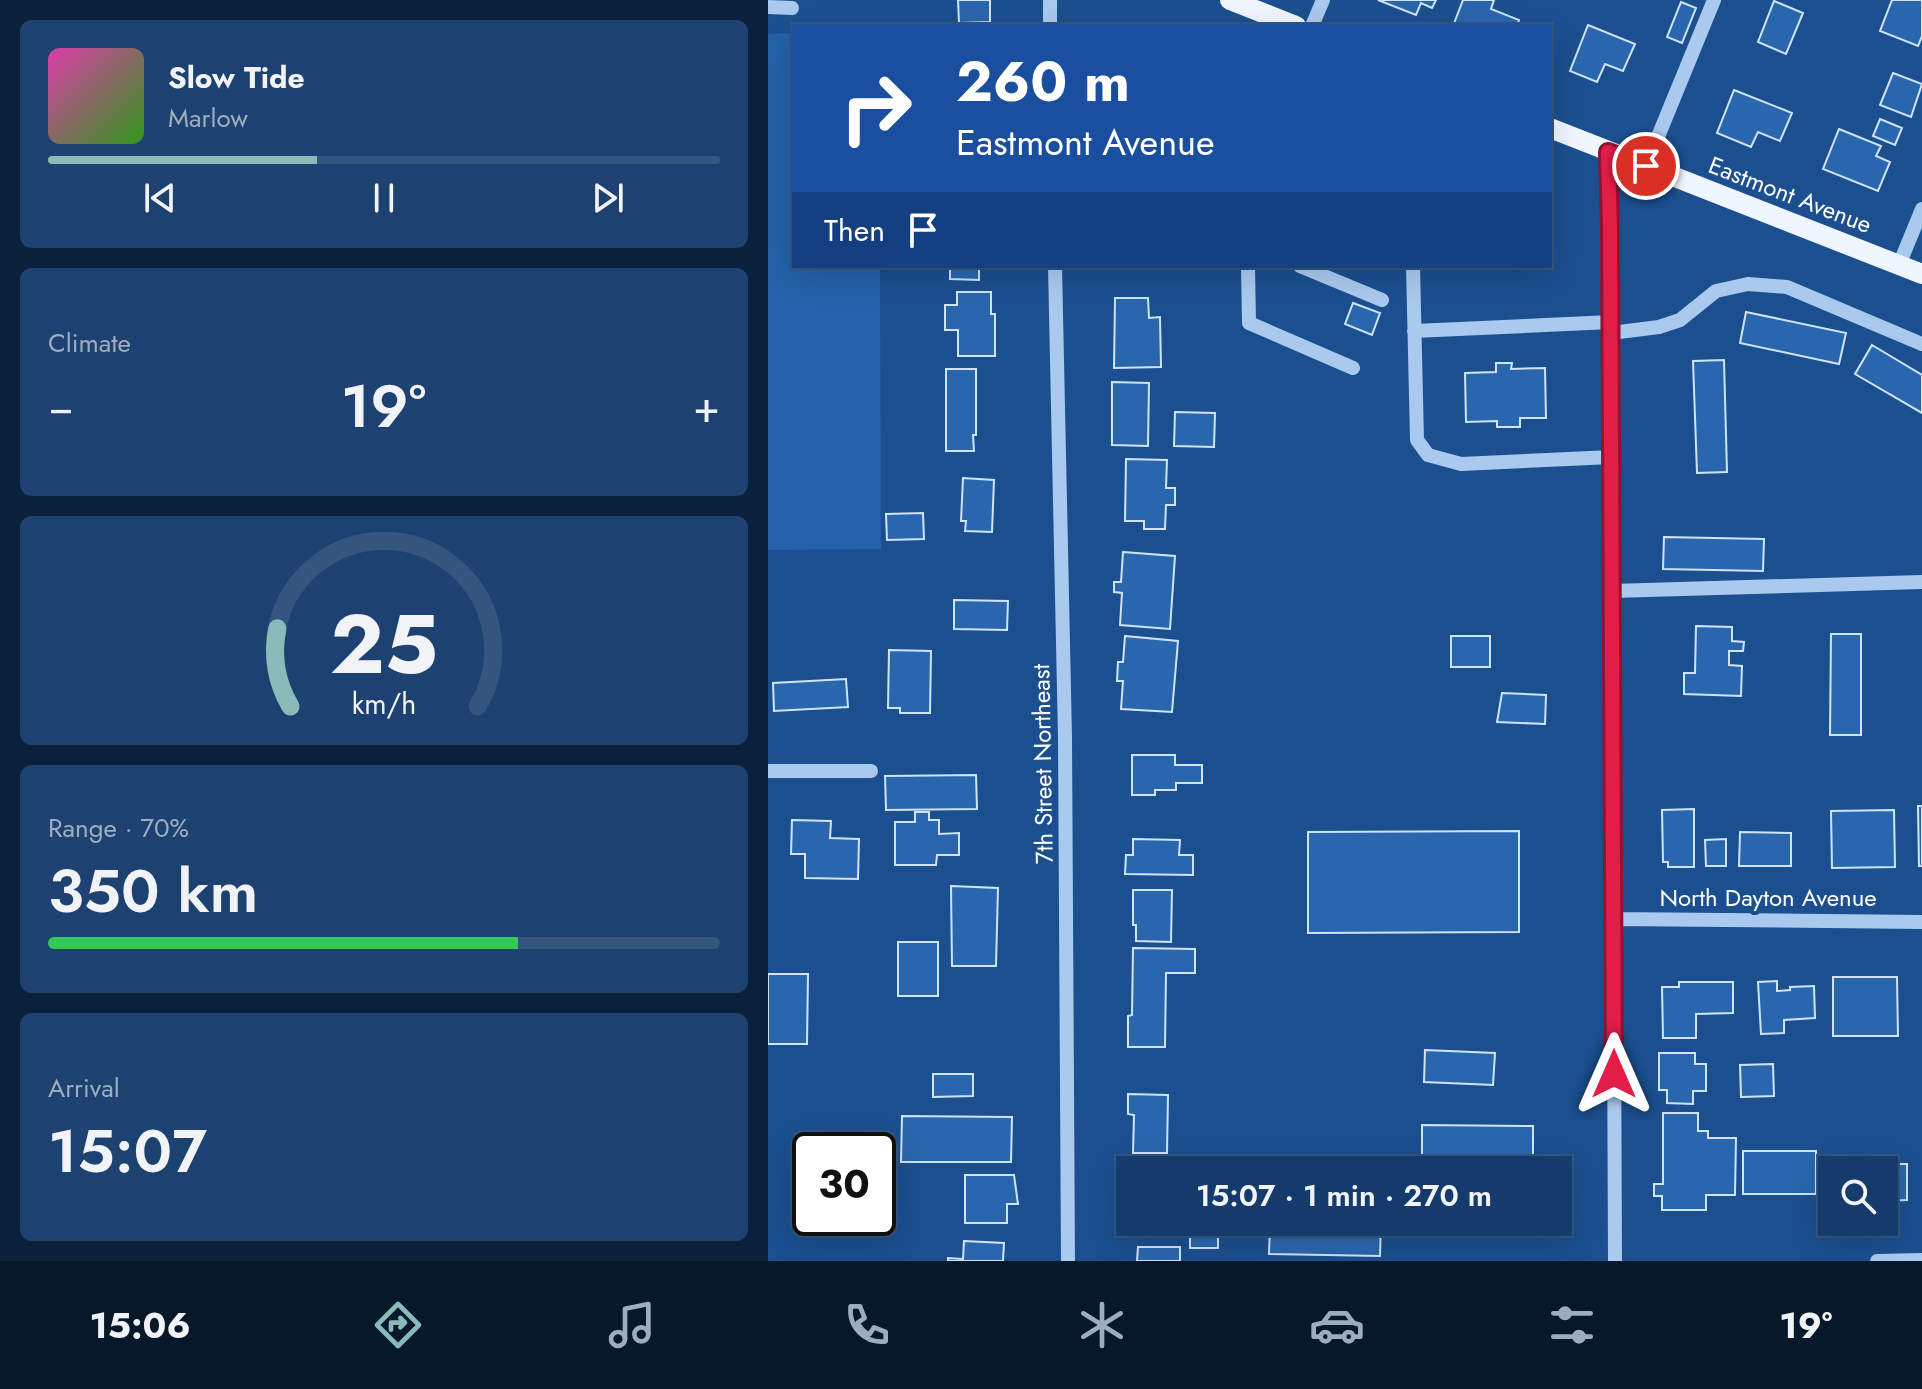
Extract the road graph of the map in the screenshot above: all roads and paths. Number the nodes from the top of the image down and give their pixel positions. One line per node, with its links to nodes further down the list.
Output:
1 (1050, 0): 7 (street)
2 (1230, 0): 8 (main road)
3 (1323, 0): 9 (street)
4 (1714, 0): 12 (street)
5 (768, 7): 6 (street)
6 (792, 8)
7 (1050, 24)
8 (1290, 24)
9 (1313, 24)
10 (1552, 129): 11 (main road, Eastmont Avenue)
11 (1608, 152): 12 (main road, Eastmont Avenue); 21 (street)
12 (1646, 166): 14 (main road, Eastmont Avenue)
13 (1922, 209): 14 (street)
14 (1899, 265): 19 (main road, Eastmont Avenue)
15 (1055, 268): 33 (street, 7th Street Northeast)
16 (1248, 268): 24 (street)
17 (1305, 268): 20 (street)
18 (1413, 268): 22 (street)
19 (1922, 274)
20 (1382, 300)
21 (1611, 328): 22 (street); 23 (street); 25 (street)
22 (1414, 331): 25 (street)
23 (1922, 344)
24 (1353, 368)
25 (1612, 457): 27 (street)
26 (1922, 582): 27 (street)
27 (1612, 591): 30 (street)
28 (768, 771): 29 (street)
29 (871, 771)
30 (1614, 919): 31 (street, North Dayton Avenue); 34 (street)
31 (1922, 922)
32 (1922, 1260): 35 (street)
33 (1068, 1261)
34 (1615, 1261)
35 (1877, 1261)

